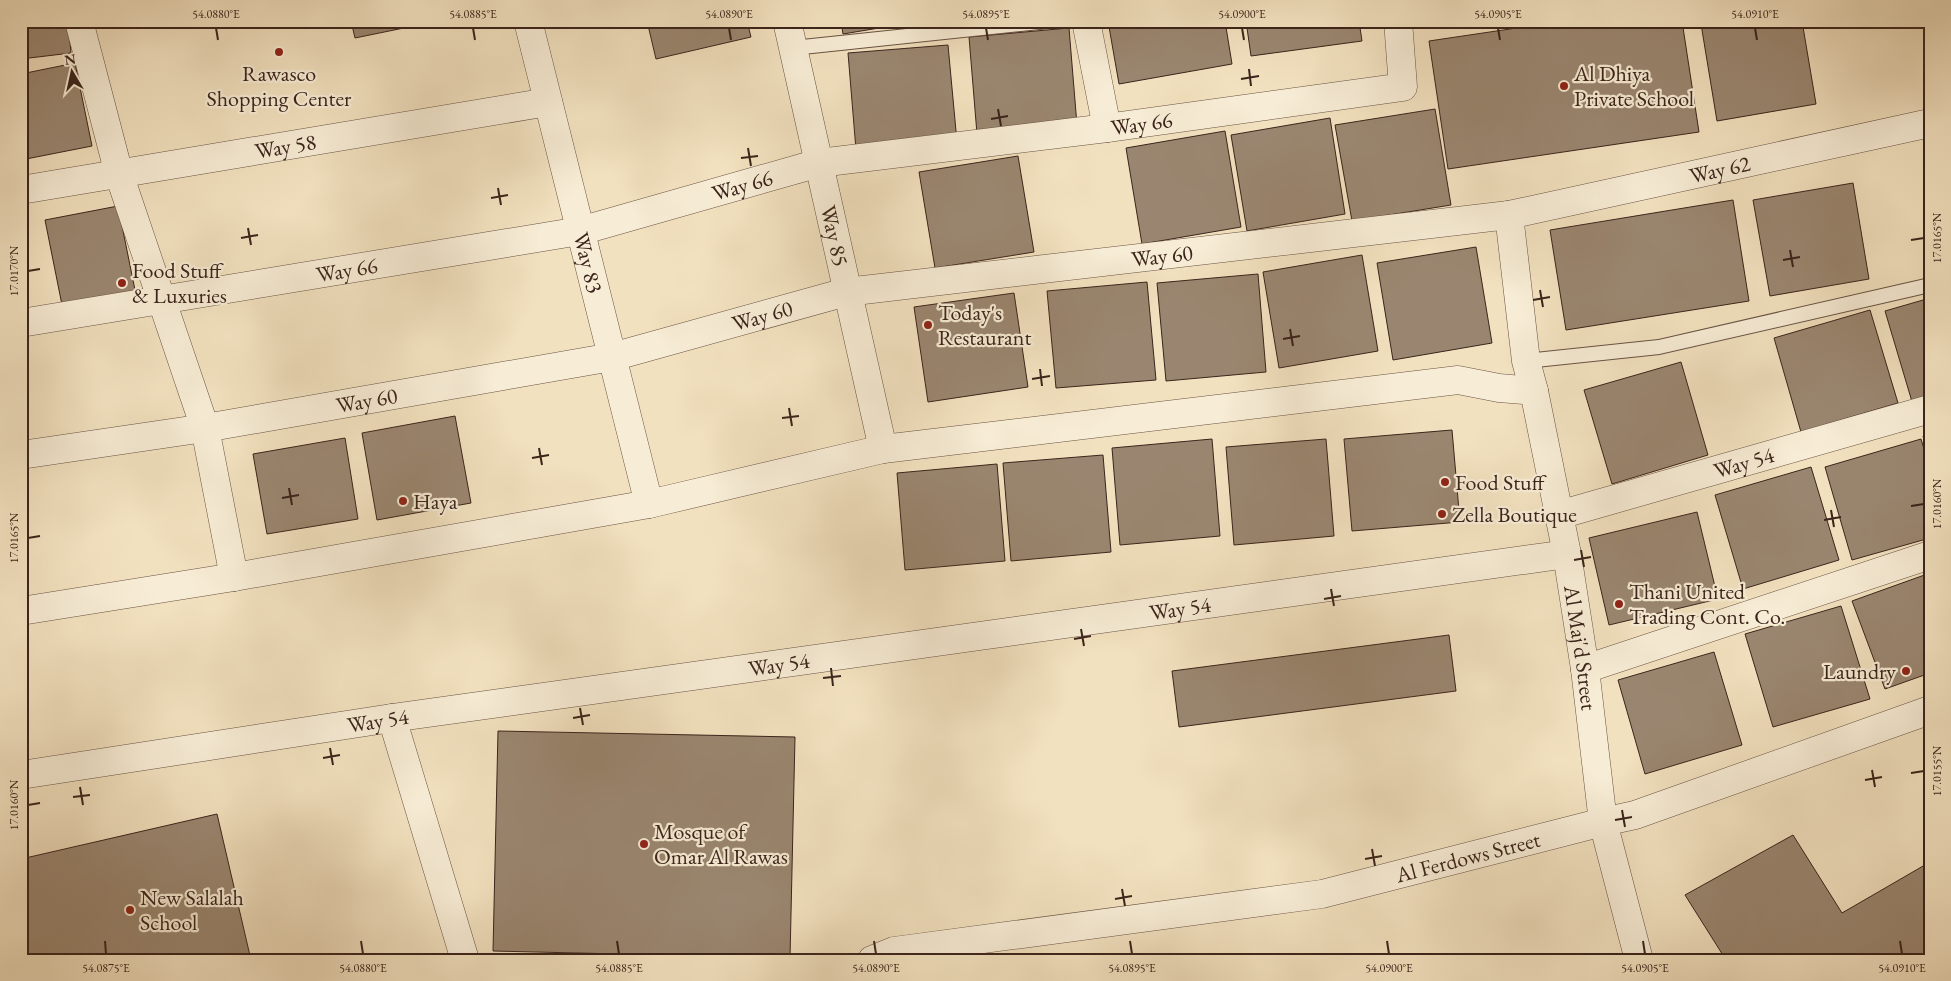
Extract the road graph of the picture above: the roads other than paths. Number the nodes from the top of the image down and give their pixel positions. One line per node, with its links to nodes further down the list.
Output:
1 (79, 21): 12 (street)
2 (528, 21): 8 (street, Way 83)
3 (787, 21): 7 (street, Way 85)
4 (1048, 21): 7 (lane)
5 (1086, 21): 10 (street)
6 (1398, 21): 10 (street, Way 66)
7 (793, 48): 11 (street, Way 85)
8 (548, 102): 12 (street, Way 58); 15 (street, Way 83)
9 (1930, 123): 14 (street, Way 62)
10 (1107, 128): 11 (street, Way 66)
11 (819, 162): 15 (street, Way 66); 17 (street, Way 85)
12 (120, 174): 13 (street, Way 58); 18 (street)
13 (21, 190)
14 (1509, 215): 17 (street, Way 60); 21 (street, Al Maj'd Street)
15 (580, 231): 18 (street, Way 66); 20 (street, Way 83)
16 (1930, 285): 21 (lane)
17 (846, 292): 20 (street, Way 60); 25 (street, Way 85)
18 (163, 301): 19 (street, Way 66); 24 (street)
19 (21, 323)
20 (612, 357): 24 (street, Way 60); 27 (street, Way 83)
21 (1526, 362): 22 (street, Al Maj'd Street)
22 (1534, 391): 25 (street); 28 (street, Al Maj'd Street)
23 (1930, 410): 28 (street, Way 54)
24 (205, 428): 26 (street, Way 60); 31 (street)
25 (883, 450): 27 (street)
26 (21, 455)
27 (649, 504): 31 (street)
28 (1559, 515): 29 (street, Al Maj'd Street)
29 (1567, 554): 33 (street, Al Maj'd Street); 35 (street, Way 54)
30 (1930, 555): 33 (street)
31 (234, 577): 32 (street)
32 (21, 610)
33 (1585, 669): 37 (street, Al Maj'd Street)
34 (1930, 710): 37 (street, Al Ferdows Street)
35 (392, 718): 36 (street, Way 54); 38 (street)
36 (21, 775)
37 (1603, 822): 39 (street, Al Ferdows Street); 40 (street, Al Maj'd Street)
38 (465, 960)
39 (872, 960)
40 (1639, 960)

